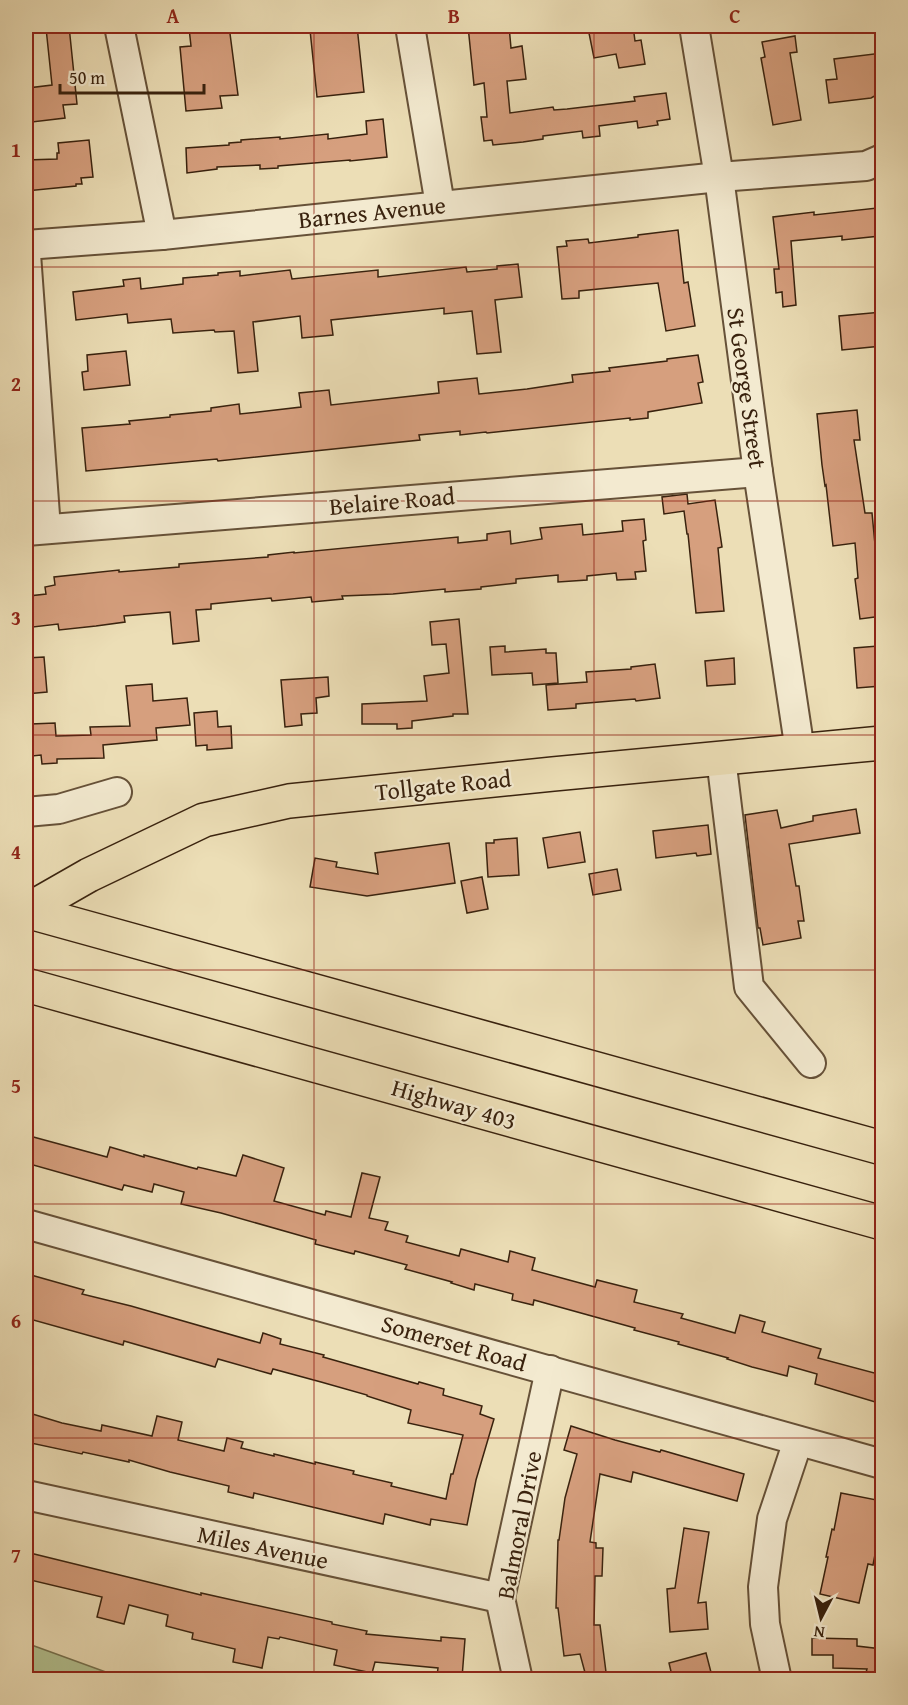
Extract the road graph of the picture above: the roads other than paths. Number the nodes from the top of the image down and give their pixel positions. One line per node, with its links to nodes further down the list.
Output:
1 (119, 26): 7 (street)
2 (410, 26): 6 (street)
3 (694, 26): 5 (street, St George Street)
4 (882, 159): 5 (street, Barnes Avenue)
5 (719, 177): 6 (street, Barnes Avenue); 10 (street, St George Street)
6 (440, 205): 7 (street, Barnes Avenue)
7 (162, 235): 8 (street, Barnes Avenue)
8 (26, 245)
9 (26, 254): 11 (street)
10 (758, 472): 11 (street, Belaire Road); 13 (street, St George Street)
11 (36, 530)
12 (882, 743): 13 (main road, Tollgate Road)
13 (800, 751): 14 (main road, Tollgate Road)
14 (721, 758): 17 (main road, Tollgate Road); 19 (street)
15 (117, 792): 16 (street)
16 (26, 812)
17 (26, 911): 20 (main road)
18 (26, 985): 21 (main road, Highway 403)
19 (811, 1063)
20 (882, 1148)
21 (882, 1223)
22 (26, 1224): 23 (street, Somerset Road)
23 (550, 1370): 24 (street, Somerset Road); 27 (street, Balmoral Drive)
24 (798, 1441): 25 (street, Somerset Road); 29 (street)
25 (882, 1464)
26 (26, 1496): 27 (street, Miles Avenue)
27 (500, 1598): 28 (street, Balmoral Drive)
28 (518, 1680)
29 (777, 1680)

